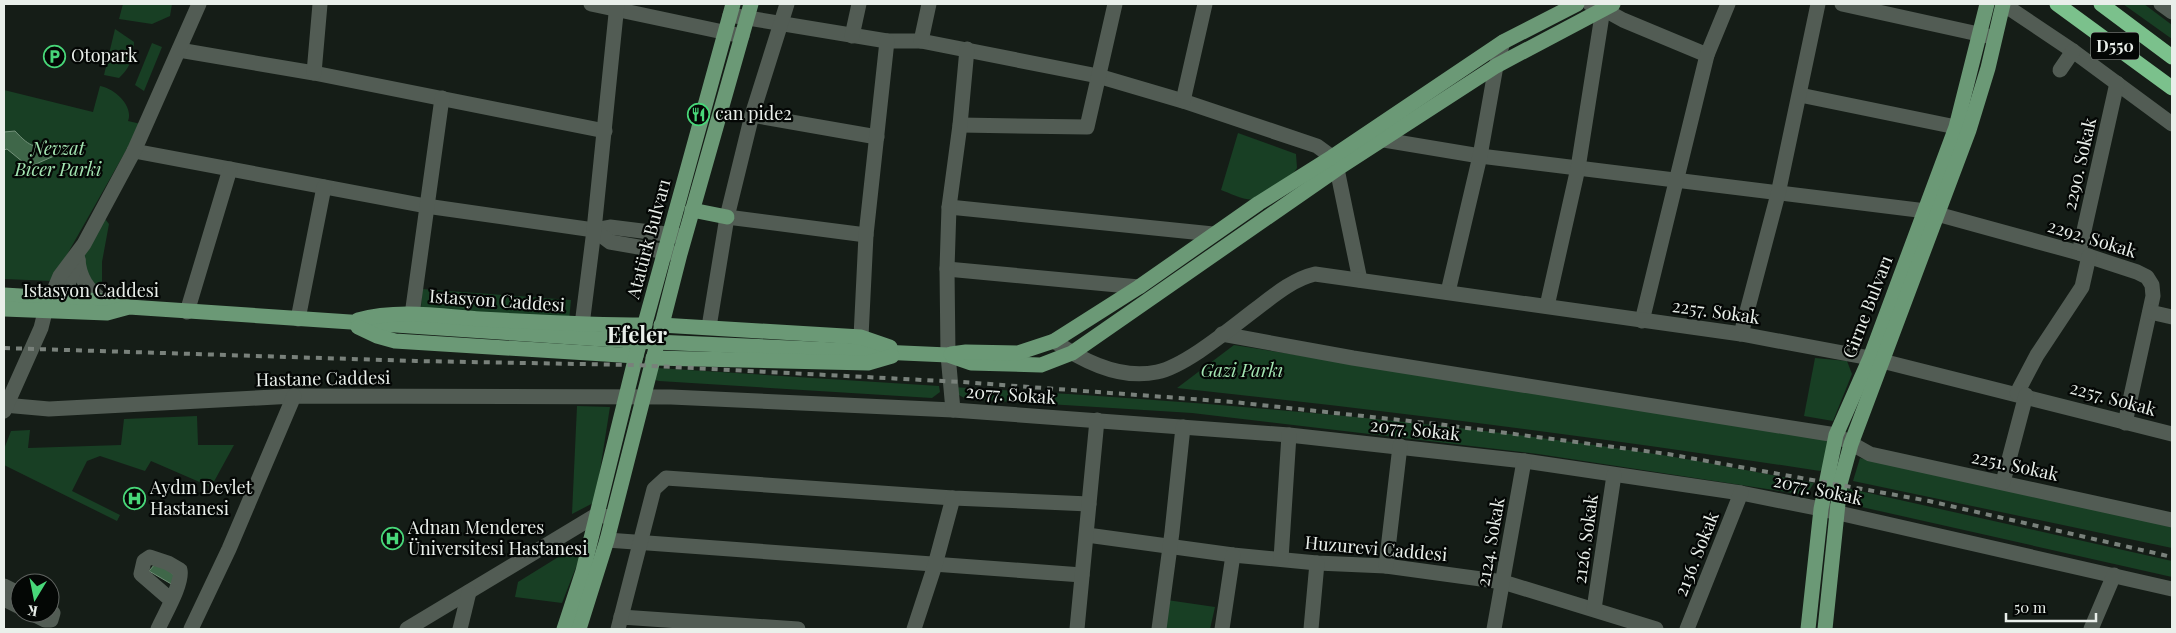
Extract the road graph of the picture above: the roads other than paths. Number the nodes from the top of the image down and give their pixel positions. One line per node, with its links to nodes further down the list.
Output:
1 (199, 4): 32 (street)
2 (320, 4): 38 (street)
3 (592, 4): 19 (street)
4 (787, 4): 23 (street)
5 (859, 4): 26 (street)
6 (929, 4): 29 (street)
7 (1115, 4): 39 (street)
8 (1205, 4): 44 (street)
9 (1577, 4): 30 (main road)
10 (1728, 4): 34 (street)
11 (1818, 4): 42 (street)
12 (1842, 4): 27 (street)
13 (1987, 4): 27 (main road, Girne Bulvarı)
14 (2003, 4): 27 (main road, Girne Bulvarı); 33 (street)
15 (2057, 4): 41 (highway, D550)
16 (2101, 4): 35 (highway, D550)
17 (2161, 4): 22 (street)
18 (1602, 5): 34 (street); 36 (main road); 56 (street)
19 (616, 6): 24 (street); 49 (street)
20 (731, 9): 21 (street); 24 (main road, Atatürk Bulvarı)
21 (749, 11): 23 (street); 25 (main road)
22 (2172, 12)
23 (782, 23): 26 (street); 45 (street)
24 (725, 32): 25 (street); 68 (main road, Atatürk Bulvarı)
25 (742, 36): 63 (main road)
26 (852, 36): 28 (street)
27 (1988, 36): 48 (main road, Girne Bulvarı); 64 (main road, Girne Bulvarı)
28 (887, 41): 29 (street); 51 (street)
29 (920, 41): 31 (street)
30 (1504, 42): 36 (street); 50 (main road)
31 (967, 49): 39 (street); 47 (street)
32 (179, 50): 38 (street); 53 (street)
33 (2073, 51): 37 (street); 40 (street)
34 (1707, 55): 58 (street)
35 (2172, 57)
36 (1496, 66): 52 (main road); 54 (street)
37 (2060, 70)
38 (314, 73): 43 (street)
39 (1098, 76): 44 (street); 47 (street)
40 (2117, 83): 46 (street); 72 (street, 2290. Sokak)
41 (2172, 88)
42 (1800, 96): 48 (street); 60 (street)
43 (442, 98): 49 (street); 61 (street)
44 (1183, 100): 55 (street)
45 (752, 115): 51 (street); 65 (street)
46 (2172, 124)
47 (960, 125): 62 (street)
48 (1956, 127): 64 (main road, Girne Bulvarı)
49 (605, 131): 66 (street)
50 (1367, 134): 52 (street, 2292. Sokak); 55 (main road)
51 (877, 137): 69 (street)
52 (1384, 140): 54 (street, 2292. Sokak); 55 (main road)
53 (134, 151): 57 (street); 70 (street)
54 (1480, 156): 56 (street, 2292. Sokak); 77 (street)
55 (1334, 163): 67 (main road); 75 (street); 101 (main road)
56 (1578, 168): 58 (street, 2292. Sokak); 81 (street)
57 (230, 169): 59 (street); 85 (street)
58 (1677, 181): 60 (street, 2292. Sokak); 90 (street)
59 (324, 187): 61 (street); 89 (street)
60 (1778, 194): 64 (street, 2292. Sokak); 97 (street)
61 (426, 206): 66 (street); 87 (street)
62 (949, 207): 67 (street); 74 (street)
63 (692, 210): 65 (main road); 68 (main road)
64 (1932, 213): 72 (street, 2292. Sokak); 105 (main road, Girne Bulvarı)
65 (727, 217): 69 (street); 95 (street)
66 (594, 230): 68 (street); 71 (street); 92 (street)
67 (1213, 234): 76 (main road)
68 (677, 235): 71 (main road)
69 (866, 235): 98 (street)
70 (84, 244): 73 (street); 79 (street)
71 (672, 253): 93 (main road, Atatürk Bulvarı); 94 (main road)
72 (2084, 255): 86 (street, 2292. Sokak); 107 (street, 2290. Sokak)
73 (78, 260): 79 (street); 80 (street)
74 (947, 269): 76 (street); 102 (street)
75 (1360, 280): 77 (street, 2257. Sokak); 96 (street, 2257. Sokak)
76 (1139, 287): 99 (main road)
77 (1448, 292): 81 (street, 2257. Sokak)
78 (4, 295): 79 (main road)
79 (57, 297): 80 (main road); 84 (street)
80 (103, 301): 82 (main road)
81 (1547, 306): 90 (street, 2257. Sokak)
82 (129, 307): 84 (main road, Istasyon Caddesi); 85 (main road, Istasyon Caddesi)
83 (4, 310): 84 (main road, Istasyon Caddesi)
84 (50, 312): 106 (street)
85 (187, 312): 89 (main road, Istasyon Caddesi)
86 (2150, 312): 88 (street); 115 (street, 2292. Sokak)
87 (412, 315): 91 (main road, Istasyon Caddesi); 92 (main road, Istasyon Caddesi)
88 (2172, 317)
89 (298, 319): 91 (main road, Istasyon Caddesi)
90 (1642, 321): 97 (street, 2257. Sokak)
91 (347, 323): 100 (main road, Istasyon Caddesi); 103 (main road)
92 (582, 325): 93 (main road, Istasyon Caddesi)
93 (645, 325): 103 (main road, Atatürk Bulvarı)
94 (661, 325): 95 (main road); 104 (main road)
95 (709, 327): 98 (main road)
96 (1222, 334): 101 (street, 2257. Sokak); 119 (street)
97 (1741, 334): 105 (street, 2257. Sokak)
98 (861, 337): 100 (main road)
99 (1054, 341): 101 (street, 2257. Sokak); 102 (main road)
100 (906, 352): 102 (main road); 104 (main road)
101 (1072, 353): 102 (main road)
102 (948, 355): 113 (street)
103 (636, 356): 109 (main road, Atatürk Bulvarı)
104 (653, 358): 110 (main road)
105 (1876, 359): 107 (street, 2257. Sokak); 119 (main road, Girne Bulvarı); 120 (main road, Girne Bulvarı)
106 (18, 380): 111 (street); 112 (street)
107 (2022, 394): 115 (street, 2257. Sokak); 124 (street, 2290. Sokak)
108 (294, 396): 109 (street, Hastane Caddesi); 112 (street, Hastane Caddesi); 150 (street)
109 (627, 398): 110 (street, Hastane Caddesi); 129 (main road, Atatürk Bulvarı)
110 (643, 398): 113 (street, 2077. Sokak); 130 (main road)
111 (5, 407): 112 (street, Hastane Caddesi)
112 (49, 409)
113 (953, 410): 114 (street, 2077. Sokak)
114 (1097, 420): 116 (street, 2077. Sokak); 127 (street)
115 (2125, 423): 117 (street, 2257. Sokak)
116 (1183, 427): 118 (street, 2077. Sokak); 135 (street)
117 (2172, 434)
118 (1289, 435): 121 (street, 2077. Sokak); 137 (street)
119 (1836, 435): 120 (street, 2251. Sokak); 128 (main road, Girne Bulvarı)
120 (1851, 444): 124 (street, 2251. Sokak); 128 (main road, Girne Bulvarı)
121 (1400, 446): 122 (street, 2077. Sokak); 140 (street)
122 (1524, 461): 123 (street, 2077. Sokak); 143 (street, 2124. Sokak)
123 (1614, 475): 125 (street, 2077. Sokak); 147 (street, 2126. Sokak)
124 (2003, 482): 131 (street, 2251. Sokak)
125 (1741, 493): 128 (street, 2077. Sokak); 163 (street, 2136. Sokak)
126 (952, 498): 127 (street); 134 (street); 139 (street)
127 (1089, 504): 132 (street)
128 (1829, 511): 142 (street, 2077. Sokak); 164 (main road, Girne Bulvarı); 165 (main road, Girne Bulvarı)
129 (598, 514): 130 (street); 145 (street); 153 (main road, Atatürk Bulvarı)
130 (613, 518): 133 (main road)
131 (2172, 520)
132 (1086, 535): 135 (street, Huzurevi Caddesi); 141 (street)
133 (607, 540): 134 (street); 154 (main road)
134 (640, 544): 139 (street); 148 (street)
135 (1170, 546): 136 (street, Huzurevi Caddesi); 158 (street)
136 (1233, 555): 137 (street, Huzurevi Caddesi); 159 (street)
137 (1281, 559): 138 (street, Huzurevi Caddesi)
138 (1317, 563): 140 (street, Huzurevi Caddesi); 160 (street)
139 (935, 565): 141 (street); 156 (street)
140 (1386, 566): 143 (street, Huzurevi Caddesi)
141 (1082, 575): 157 (street)
142 (2114, 575): 144 (street, 2077. Sokak); 166 (street)
143 (1504, 582): 147 (street, Huzurevi Caddesi); 161 (street, 2124. Sokak)
144 (2172, 589)
145 (469, 592): 151 (street); 152 (street)
146 (171, 600): 149 (street)
147 (1594, 609): 162 (street, Huzurevi Caddesi)
148 (619, 623): 155 (street)
149 (158, 629)
150 (191, 629)
151 (407, 629)
152 (460, 629)
153 (564, 629)
154 (579, 629)
155 (798, 629)
156 (914, 629)
157 (1077, 629)
158 (1159, 629)
159 (1222, 629)
160 (1311, 629)
161 (1494, 629)
162 (1656, 629)
163 (1687, 629)
164 (1808, 629)
165 (1825, 629)
166 (2091, 629)

